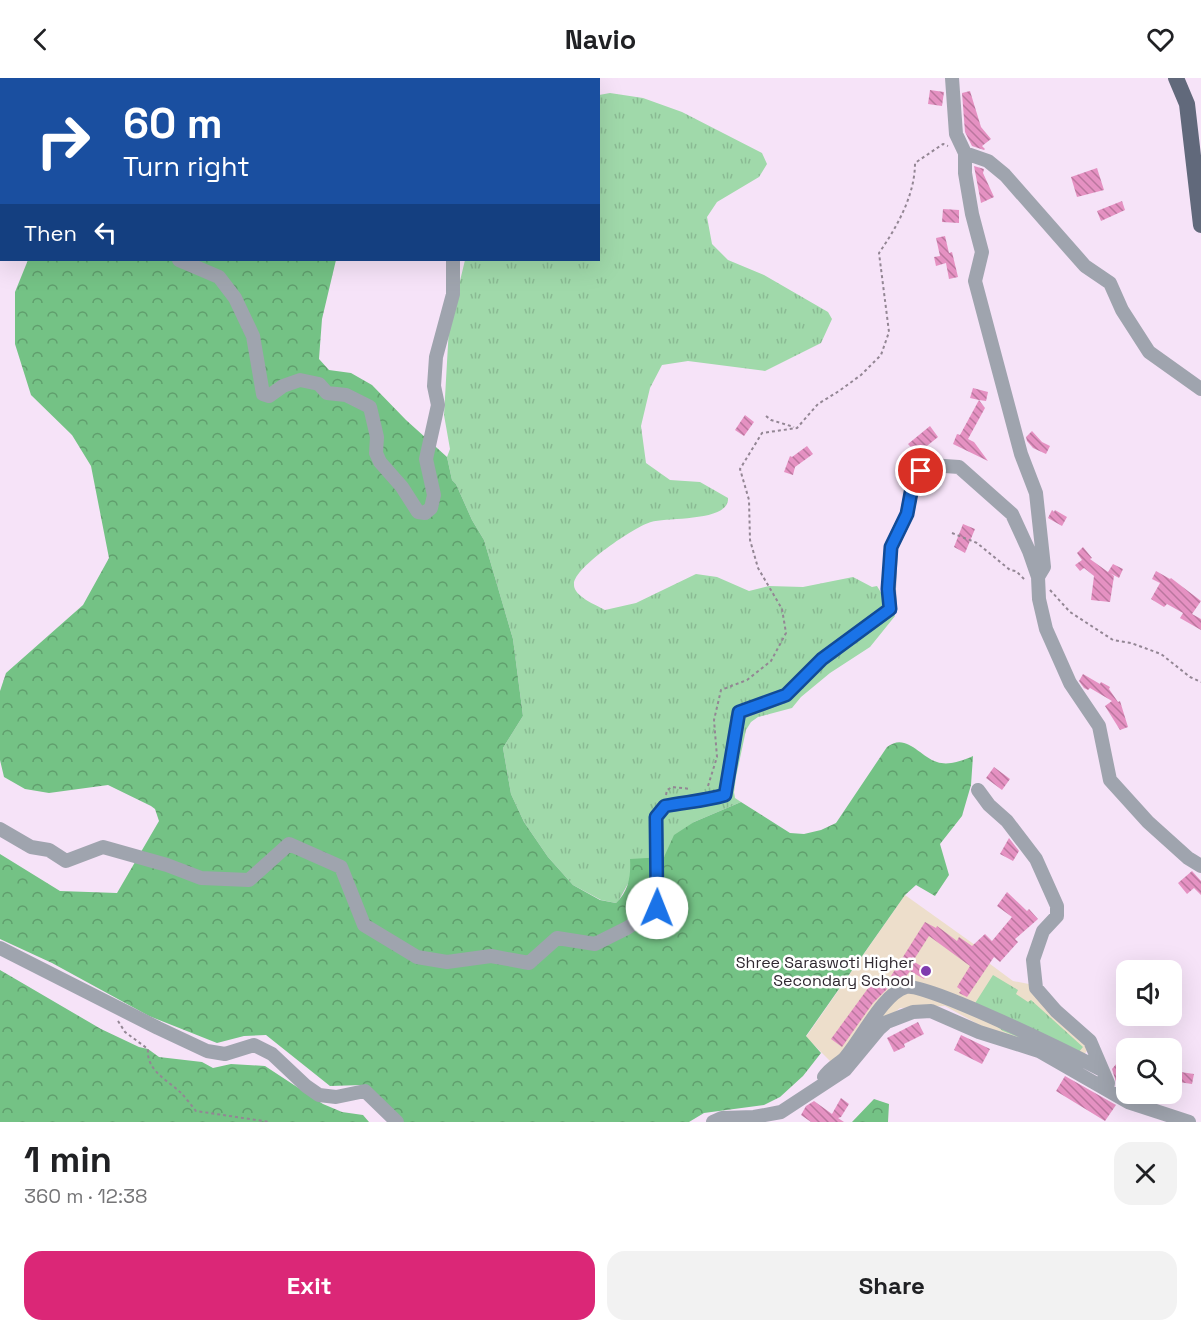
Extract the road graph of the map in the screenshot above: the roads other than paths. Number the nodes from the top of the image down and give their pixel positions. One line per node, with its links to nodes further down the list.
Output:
1 (952, 78): 3 (street)
2 (1176, 78): 4 (main road)
3 (965, 153): 7 (street); 8 (street)
4 (1201, 225)
5 (181, 261): 6 (street)
6 (453, 261)
7 (1201, 389)
8 (1038, 577): 10 (street); 11 (street)
9 (978, 790): 13 (street)
10 (0, 829)
11 (1201, 866)
12 (0, 948): 16 (street)
13 (1102, 1070): 14 (street); 15 (street)
14 (1107, 1089): 15 (street); 18 (street)
15 (812, 1094): 17 (street)
16 (397, 1122)
17 (713, 1122)
18 (1189, 1122)

